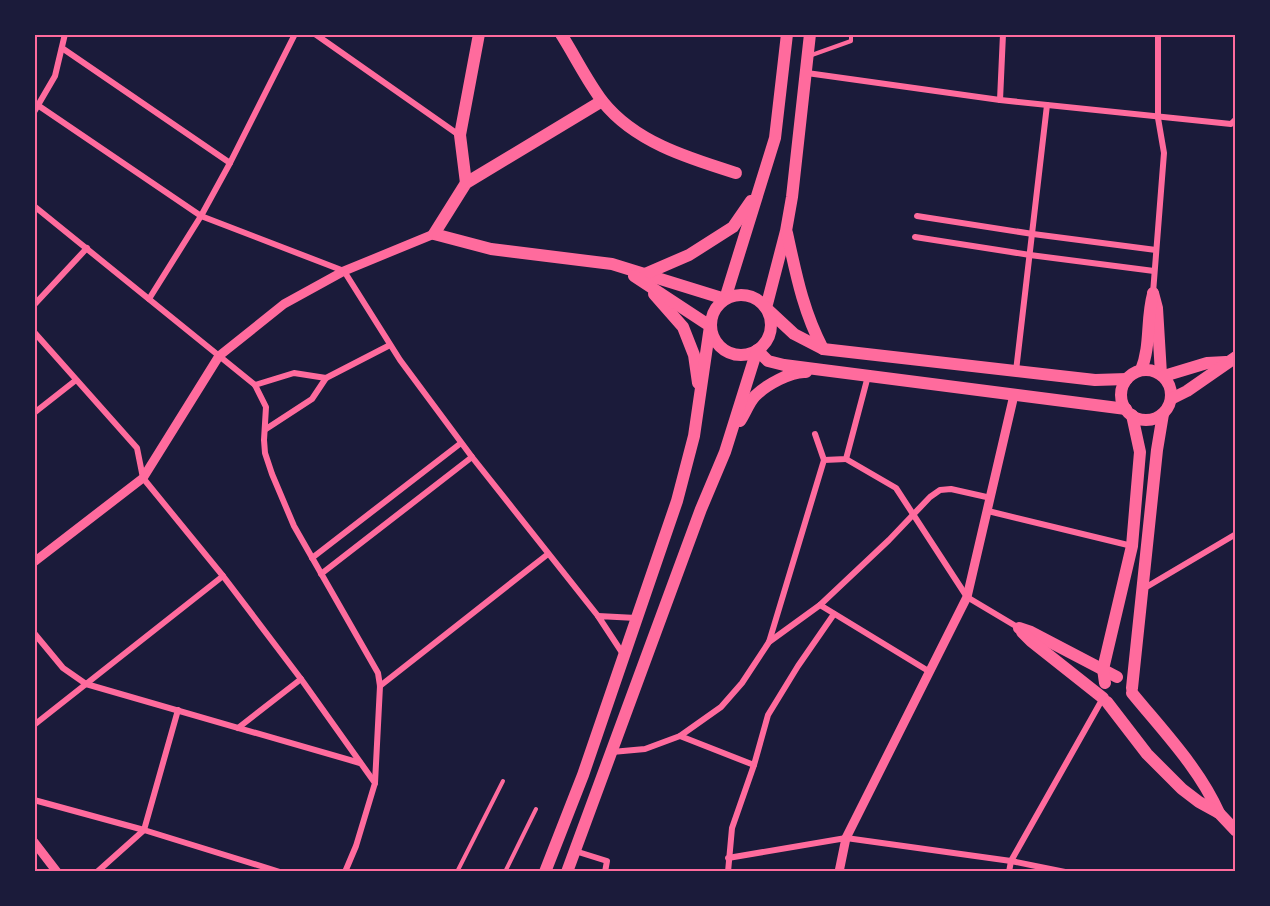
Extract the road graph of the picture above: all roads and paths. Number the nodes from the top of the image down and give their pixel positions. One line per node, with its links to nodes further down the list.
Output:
1 (65, 34): 11 (street)
2 (295, 34): 22 (street)
3 (315, 34): 21 (street)
4 (479, 34): 21 (main road)
5 (561, 34): 15 (main road)
6 (787, 34): 25 (main road)
7 (810, 34): 12 (main road)
8 (1003, 34): 14 (street)
9 (1158, 34): 19 (street)
10 (851, 37): 12 (lane)
11 (62, 48): 16 (street); 22 (street)
12 (809, 56): 13 (main road)
13 (807, 73): 14 (street); 29 (main road)
14 (1000, 100): 17 (street)
15 (602, 101): 23 (main road); 24 (main road)
16 (39, 105): 18 (street); 27 (street)
17 (1047, 105): 19 (street); 31 (street)
18 (34, 112)
19 (1158, 118): 20 (street); 34 (street)
20 (1236, 119)
21 (460, 135): 24 (main road)
22 (230, 163): 27 (street)
23 (736, 173)
24 (466, 183): 30 (main road)
25 (757, 193): 38 (main road); 41 (main road)
26 (34, 206): 33 (street)
27 (201, 216): 36 (street); 40 (street)
28 (917, 216): 31 (street)
29 (786, 231): 43 (main road); 47 (main road)
30 (434, 234): 36 (street); 38 (main road)
31 (1033, 234): 34 (street); 35 (street)
32 (915, 237): 35 (street)
33 (87, 248): 40 (street); 42 (street)
34 (1156, 250): 37 (street)
35 (1030, 255): 37 (street); 51 (street)
36 (344, 271): 46 (street); 49 (street)
37 (1154, 271): 39 (street)
38 (644, 278): 41 (main road); 44 (main road); 62 (main road)
39 (1153, 292): 52 (main road); 55 (main road)
40 (150, 299): 49 (street)
41 (725, 299): 43 (main road); 44 (main road)
42 (34, 305)
43 (766, 308): 47 (main road); 48 (main road)
44 (710, 326): 48 (main road); 62 (main road)
45 (34, 332): 58 (street)
46 (390, 345): 56 (street); 68 (street)
47 (823, 349): 51 (main road)
48 (757, 350): 53 (main road); 69 (main road)
49 (219, 356): 59 (street); 73 (street)
50 (1231, 359): 55 (main road); 61 (main road)
51 (1016, 370): 57 (main road)
52 (1141, 370): 55 (main road); 57 (main road)
53 (843, 372): 54 (main road); 69 (main road)
54 (869, 375): 60 (main road); 71 (street)
55 (1162, 375): 61 (main road)
56 (326, 378): 59 (street); 66 (street)
57 (1127, 379): 63 (main road)
58 (76, 380): 64 (street); 73 (street)
59 (255, 385): 66 (street)
60 (1014, 395): 63 (main road); 74 (street)
61 (1171, 399): 65 (main road)
62 (700, 400): 89 (main road)
63 (1129, 412): 65 (main road); 78 (main road)
64 (34, 413)
65 (1163, 414): 84 (main road)
66 (266, 429): 80 (street)
67 (815, 434): 72 (street)
68 (461, 443): 70 (street); 80 (street)
69 (725, 452): 107 (main road)
70 (472, 457): 79 (street); 82 (street)
71 (846, 459): 72 (street); 76 (street)
72 (824, 460): 92 (street)
73 (143, 478): 81 (street); 83 (street)
74 (991, 498): 75 (street); 76 (street)
75 (988, 511): 78 (street); 85 (street)
76 (914, 514): 85 (street); 86 (street)
77 (1236, 534): 84 (street)
78 (1132, 546): 94 (main road)
79 (548, 554): 88 (street); 100 (street)
80 (312, 558): 82 (street)
81 (34, 562)
82 (321, 574): 100 (street)
83 (223, 576): 97 (street); 99 (street)
84 (1143, 589): 101 (main road)
85 (967, 597): 90 (street); 95 (street)
86 (820, 605): 87 (street); 92 (street)
87 (834, 614): 95 (street); 109 (street)
88 (598, 616): 89 (street); 93 (street)
89 (636, 618): 93 (main road)
90 (1019, 628): 94 (main road); 102 (main road)
91 (34, 633): 99 (street)
92 (770, 642): 106 (street)
93 (623, 654): 128 (main road)
94 (1103, 669): 96 (main road); 98 (main road)
95 (930, 672): 117 (street)
96 (1118, 677): 98 (main road); 101 (main road)
97 (301, 679): 105 (street); 108 (street)
98 (1105, 683): 102 (main road)
99 (86, 684): 103 (street); 104 (street)
100 (380, 686): 111 (street)
101 (1132, 691): 102 (main road); 114 (main road)
102 (1105, 700): 114 (main road); 121 (street)
103 (178, 710): 105 (street); 115 (street)
104 (34, 725)
105 (238, 728): 108 (street)
106 (680, 736): 107 (street); 109 (street)
107 (611, 752): 119 (main road)
108 (360, 763): 111 (street)
109 (754, 765): 120 (street)
110 (503, 781): 126 (lane)
111 (375, 783): 125 (street)
112 (34, 800): 115 (street)
113 (536, 808): 127 (lane)
114 (1219, 813): 116 (main road)
115 (144, 830): 123 (street); 124 (street)
116 (1236, 831)
117 (846, 838): 120 (street); 121 (street); 132 (street)
118 (34, 842): 122 (street)
119 (574, 850): 129 (main road); 130 (street)
120 (728, 858): 131 (street)
121 (1011, 861): 133 (street); 134 (street)
122 (57, 872)
123 (97, 872)
124 (280, 872)
125 (345, 872)
126 (457, 872)
127 (505, 872)
128 (545, 872)
129 (567, 872)
130 (605, 872)
131 (728, 872)
132 (839, 872)
133 (1009, 872)
134 (1065, 872)

